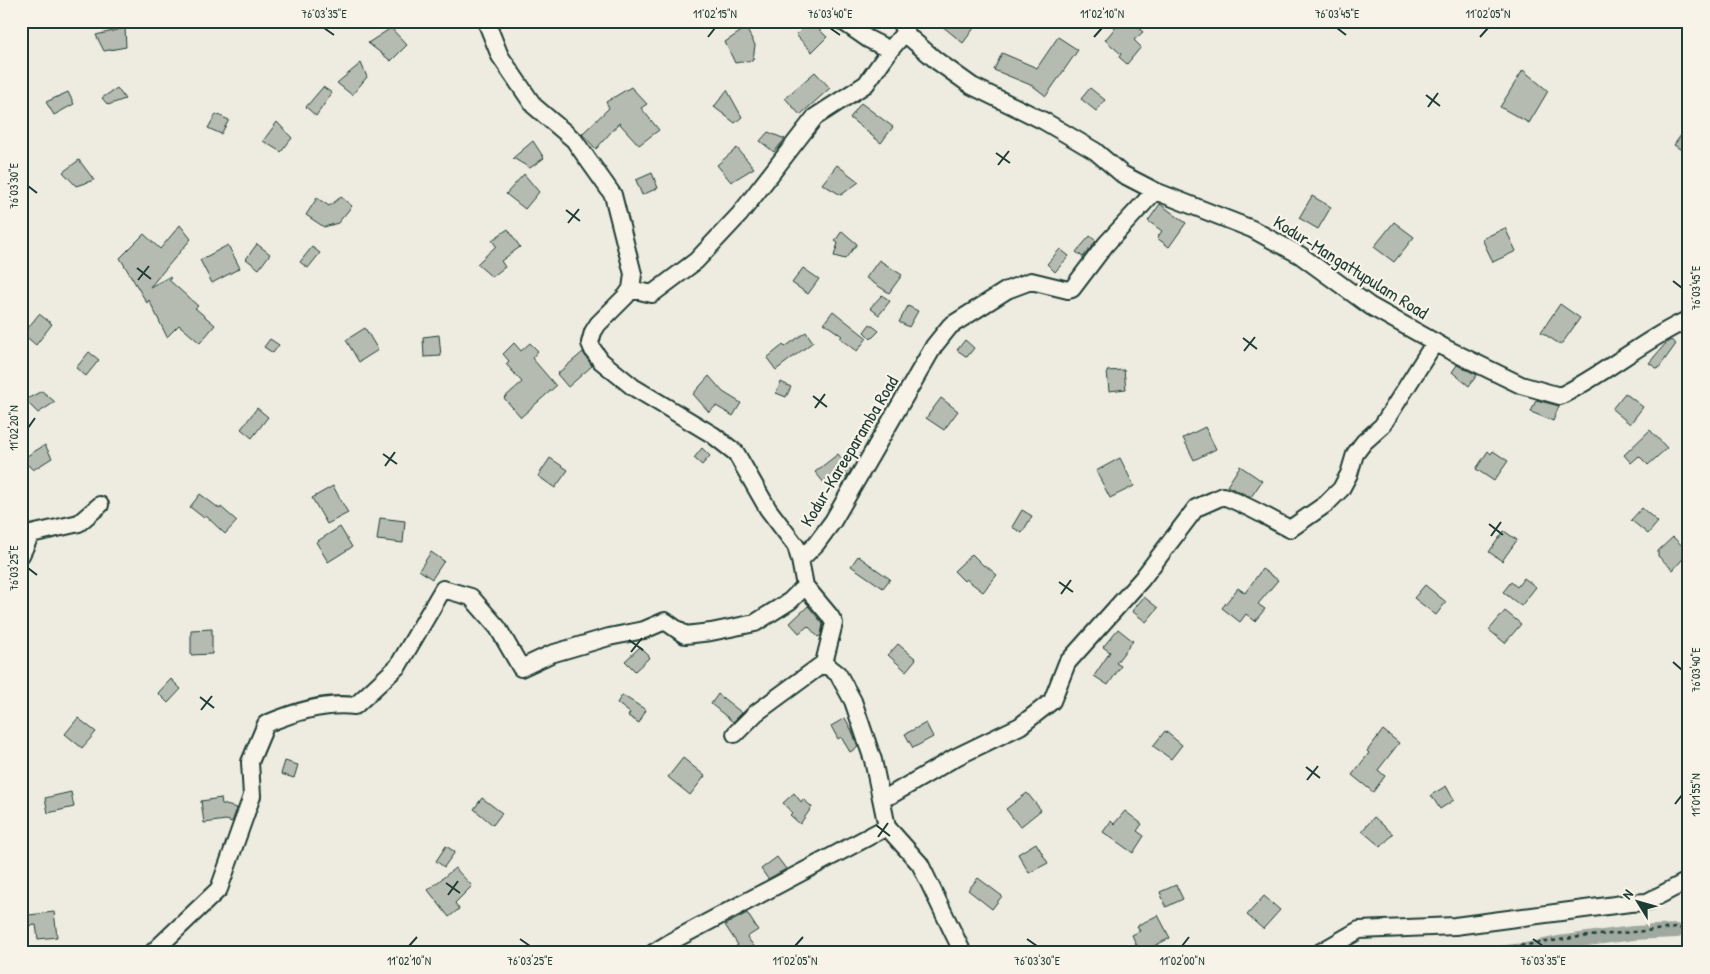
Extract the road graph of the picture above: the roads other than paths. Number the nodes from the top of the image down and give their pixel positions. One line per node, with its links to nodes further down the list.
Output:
1 (486, 21): 6 (street)
2 (842, 21): 4 (street)
3 (902, 26): 4 (street); 5 (street, Kodur-Mangattupulam Road)
4 (890, 50): 6 (street)
5 (1155, 191): 8 (street, Kodur-Mangattupulam Road); 11 (street, Kodur-Kareeparamba Road)
6 (631, 289): 11 (street, Kodur-Kareeparamba Road)
7 (1689, 319): 8 (street, Kodur-Mangattupulam Road)
8 (1435, 342): 15 (street)
9 (100, 505): 10 (street)
10 (21, 555)
11 (800, 560): 12 (street)
12 (805, 586): 13 (street); 18 (street)
13 (824, 663): 14 (street); 15 (street)
14 (735, 734)
15 (881, 798): 16 (street)
16 (887, 827): 19 (street); 20 (street)
17 (1689, 880): 21 (street)
18 (152, 953)
19 (653, 953)
20 (963, 953)
21 (1319, 953)

